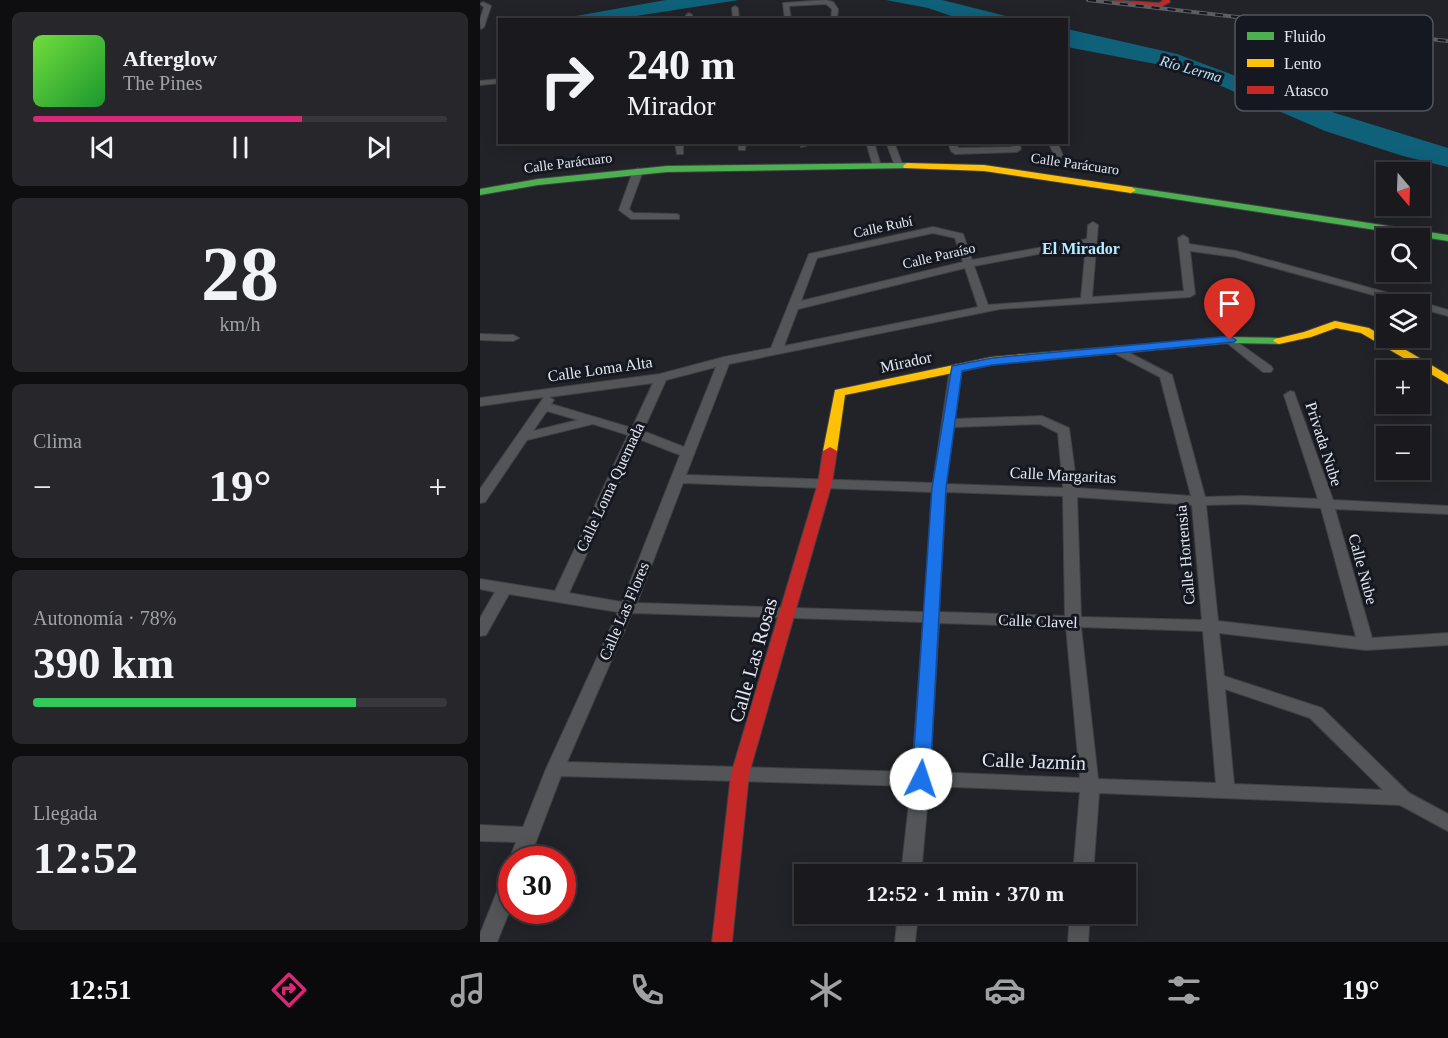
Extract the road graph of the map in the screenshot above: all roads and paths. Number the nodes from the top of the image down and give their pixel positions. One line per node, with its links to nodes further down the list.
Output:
1 (494, 0): 4 (street)
2 (1115, 0): 3 (main road)
3 (1162, 3)
4 (481, 4): 9 (street)
5 (735, 8): 6 (street)
6 (736, 18)
7 (788, 18): 8 (street)
8 (834, 18)
9 (481, 27)
10 (498, 81): 11 (street)
11 (480, 83)
12 (871, 144): 18 (street)
13 (892, 144): 19 (street)
14 (1053, 144): 17 (street)
15 (1016, 146): 16 (street)
16 (954, 147)
17 (1063, 165)
18 (877, 166): 19 (main road, Calle Parácuaro); 20 (main road, Calle Parácuaro)
19 (899, 166): 24 (main road, Calle Parácuaro)
20 (638, 171): 21 (main road, Calle Parácuaro); 22 (street)
21 (480, 192)
22 (676, 217)
23 (1093, 225): 25 (street)
24 (1448, 238)
25 (1091, 242): 26 (street, Calle Paraíso); 28 (street)
26 (968, 264): 29 (street, Calle Paraíso); 29 (street, Calle Rubí); 31 (street)
27 (1379, 294): 28 (street)
28 (1086, 300): 31 (street)
29 (795, 306): 37 (street)
30 (1430, 308): 32 (street)
31 (984, 309): 37 (street)
32 (1448, 313)
33 (480, 337): 34 (street)
34 (513, 338)
35 (1230, 340): 36 (main road, Mirador); 40 (street); 42 (main road, Mirador)
36 (1116, 350): 39 (main road, Mirador); 58 (street, Calle Hortensia)
37 (776, 351): 38 (street)
38 (724, 361): 41 (street, Calle Loma Alta); 52 (street, Calle Las Flores)
39 (956, 368): 44 (main road, Mirador); 49 (street)
40 (1267, 369)
41 (661, 378): 43 (street, Calle Loma Alta); 50 (street, Calle Loma Quemada)
42 (1448, 380)
43 (552, 393): 46 (street, Calle Loma Alta); 47 (street)
44 (839, 393): 54 (main road, Calle Las Rosas)
45 (1290, 395): 59 (street, Privada Nube)
46 (480, 402)
47 (544, 406): 48 (street); 51 (street)
48 (593, 421): 50 (street); 51 (street)
49 (950, 423): 55 (street); 56 (street)
50 (635, 433): 52 (street); 63 (street, Calle Loma Quemada)
51 (523, 437): 57 (street)
52 (687, 453): 53 (street, Calle Las Flores)
53 (676, 479): 54 (street, Calle Margaritas); 64 (street, Calle Las Flores)
54 (825, 483): 55 (street, Calle Margaritas); 65 (main road, Calle Las Rosas)
55 (939, 488): 56 (street, Calle Margaritas); 66 (street)
56 (1070, 492): 58 (street, Calle Margaritas); 67 (street)
57 (480, 499)
58 (1199, 501): 59 (street, Calle Margaritas); 68 (street, Calle Hortensia)
59 (1327, 504): 60 (street, Calle Margaritas); 71 (street, Calle Nube)
60 (1446, 509)
61 (480, 584): 62 (street, Calle Clavel)
62 (505, 588): 63 (street, Calle Clavel); 69 (street)
63 (560, 597): 64 (street, Calle Clavel)
64 (627, 608): 65 (street, Calle Clavel); 73 (street, Calle Las Flores)
65 (786, 612): 66 (street, Calle Clavel); 74 (main road, Calle Las Rosas)
66 (932, 618): 67 (street, Calle Clavel); 75 (street)
67 (1073, 622): 68 (street, Calle Clavel); 76 (street)
68 (1210, 626): 71 (street, Calle Clavel); 72 (street, Calle Hortensia)
69 (480, 631)
70 (1448, 639): 71 (street, Calle Clavel)
71 (1366, 644)
72 (1215, 679): 77 (street, Calle Hortensia); 78 (street)
73 (555, 769): 74 (street, Calle Jazmín); 81 (street, Calle Las Flores)
74 (740, 774): 75 (street, Calle Jazmín); 89 (main road, Calle Las Rosas)
75 (921, 779): 76 (street, Calle Jazmín); 83 (street)
76 (1090, 786): 77 (street, Calle Jazmín); 84 (street)
77 (1226, 791): 78 (street, Calle Jazmín)
78 (1403, 798): 79 (street)
79 (1448, 823)
80 (480, 833): 81 (street)
81 (528, 835): 82 (street, Calle Las Flores)
82 (524, 846)
83 (912, 864)
84 (1084, 864)
85 (498, 916): 88 (street)
86 (907, 924): 90 (street)
87 (1079, 924): 91 (street)
88 (488, 942)
89 (722, 942)
90 (905, 942)
91 (1077, 942)

